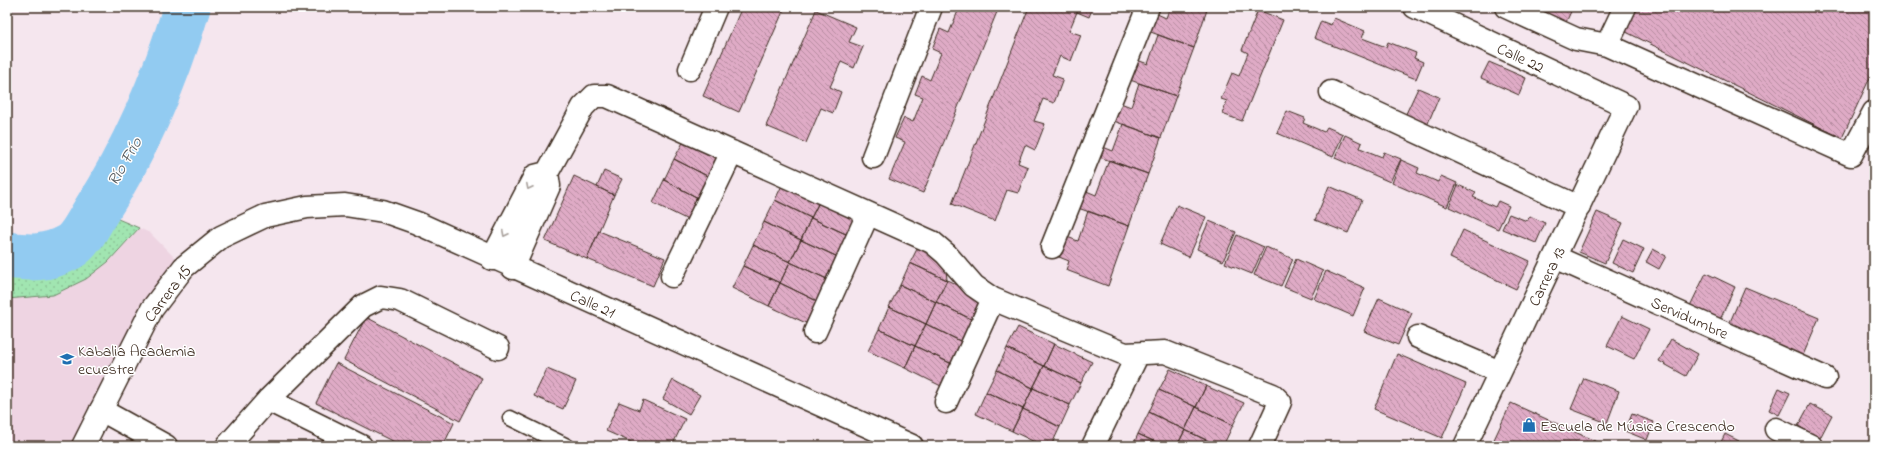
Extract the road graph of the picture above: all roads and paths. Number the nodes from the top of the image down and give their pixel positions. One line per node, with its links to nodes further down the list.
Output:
1 (716, 7): 8 (street)
2 (931, 7): 13 (street)
3 (1148, 7): 18 (street)
4 (1415, 7): 10 (street, Calle 22)
5 (1506, 7): 7 (street)
6 (1625, 7): 7 (street)
7 (1607, 45): 11 (street)
8 (690, 70)
9 (1331, 92): 15 (street)
10 (1626, 106): 15 (street, Carrera 13)
11 (1874, 112)
12 (732, 152): 14 (street); 16 (street); 22 (street)
13 (873, 157)
14 (547, 173): 20 (street, one-way to 20); 21 (street)
15 (1579, 207): 19 (street, Carrera 13)
16 (868, 214): 23 (street); 24 (street)
17 (265, 216): 20 (street, Calle 21); 32 (street, Carrera 15)
18 (1052, 247)
19 (1555, 257): 28 (street, Carrera 13); 29 (street, Servidumbre)
20 (492, 258): 21 (street, Calle 21)
21 (513, 268): 40 (street, Calle 21)
22 (672, 276)
23 (993, 299): 27 (street); 31 (street)
24 (815, 332)
25 (1418, 337): 28 (street)
26 (498, 348): 30 (street)
27 (1138, 354): 41 (street); 42 (street)
28 (1500, 372): 43 (street, Carrera 13)
29 (1825, 378)
30 (268, 400): 37 (street); 38 (street)
31 (946, 402)
32 (101, 410): 35 (street, Carrera 15); 36 (street)
33 (510, 418): 39 (lane)
34 (1776, 429): 44 (street)
35 (83, 446)
36 (166, 446)
37 (227, 446)
38 (361, 446)
39 (567, 446)
40 (912, 446)
41 (1093, 446)
42 (1260, 446)
43 (1466, 446)
44 (1811, 446)

